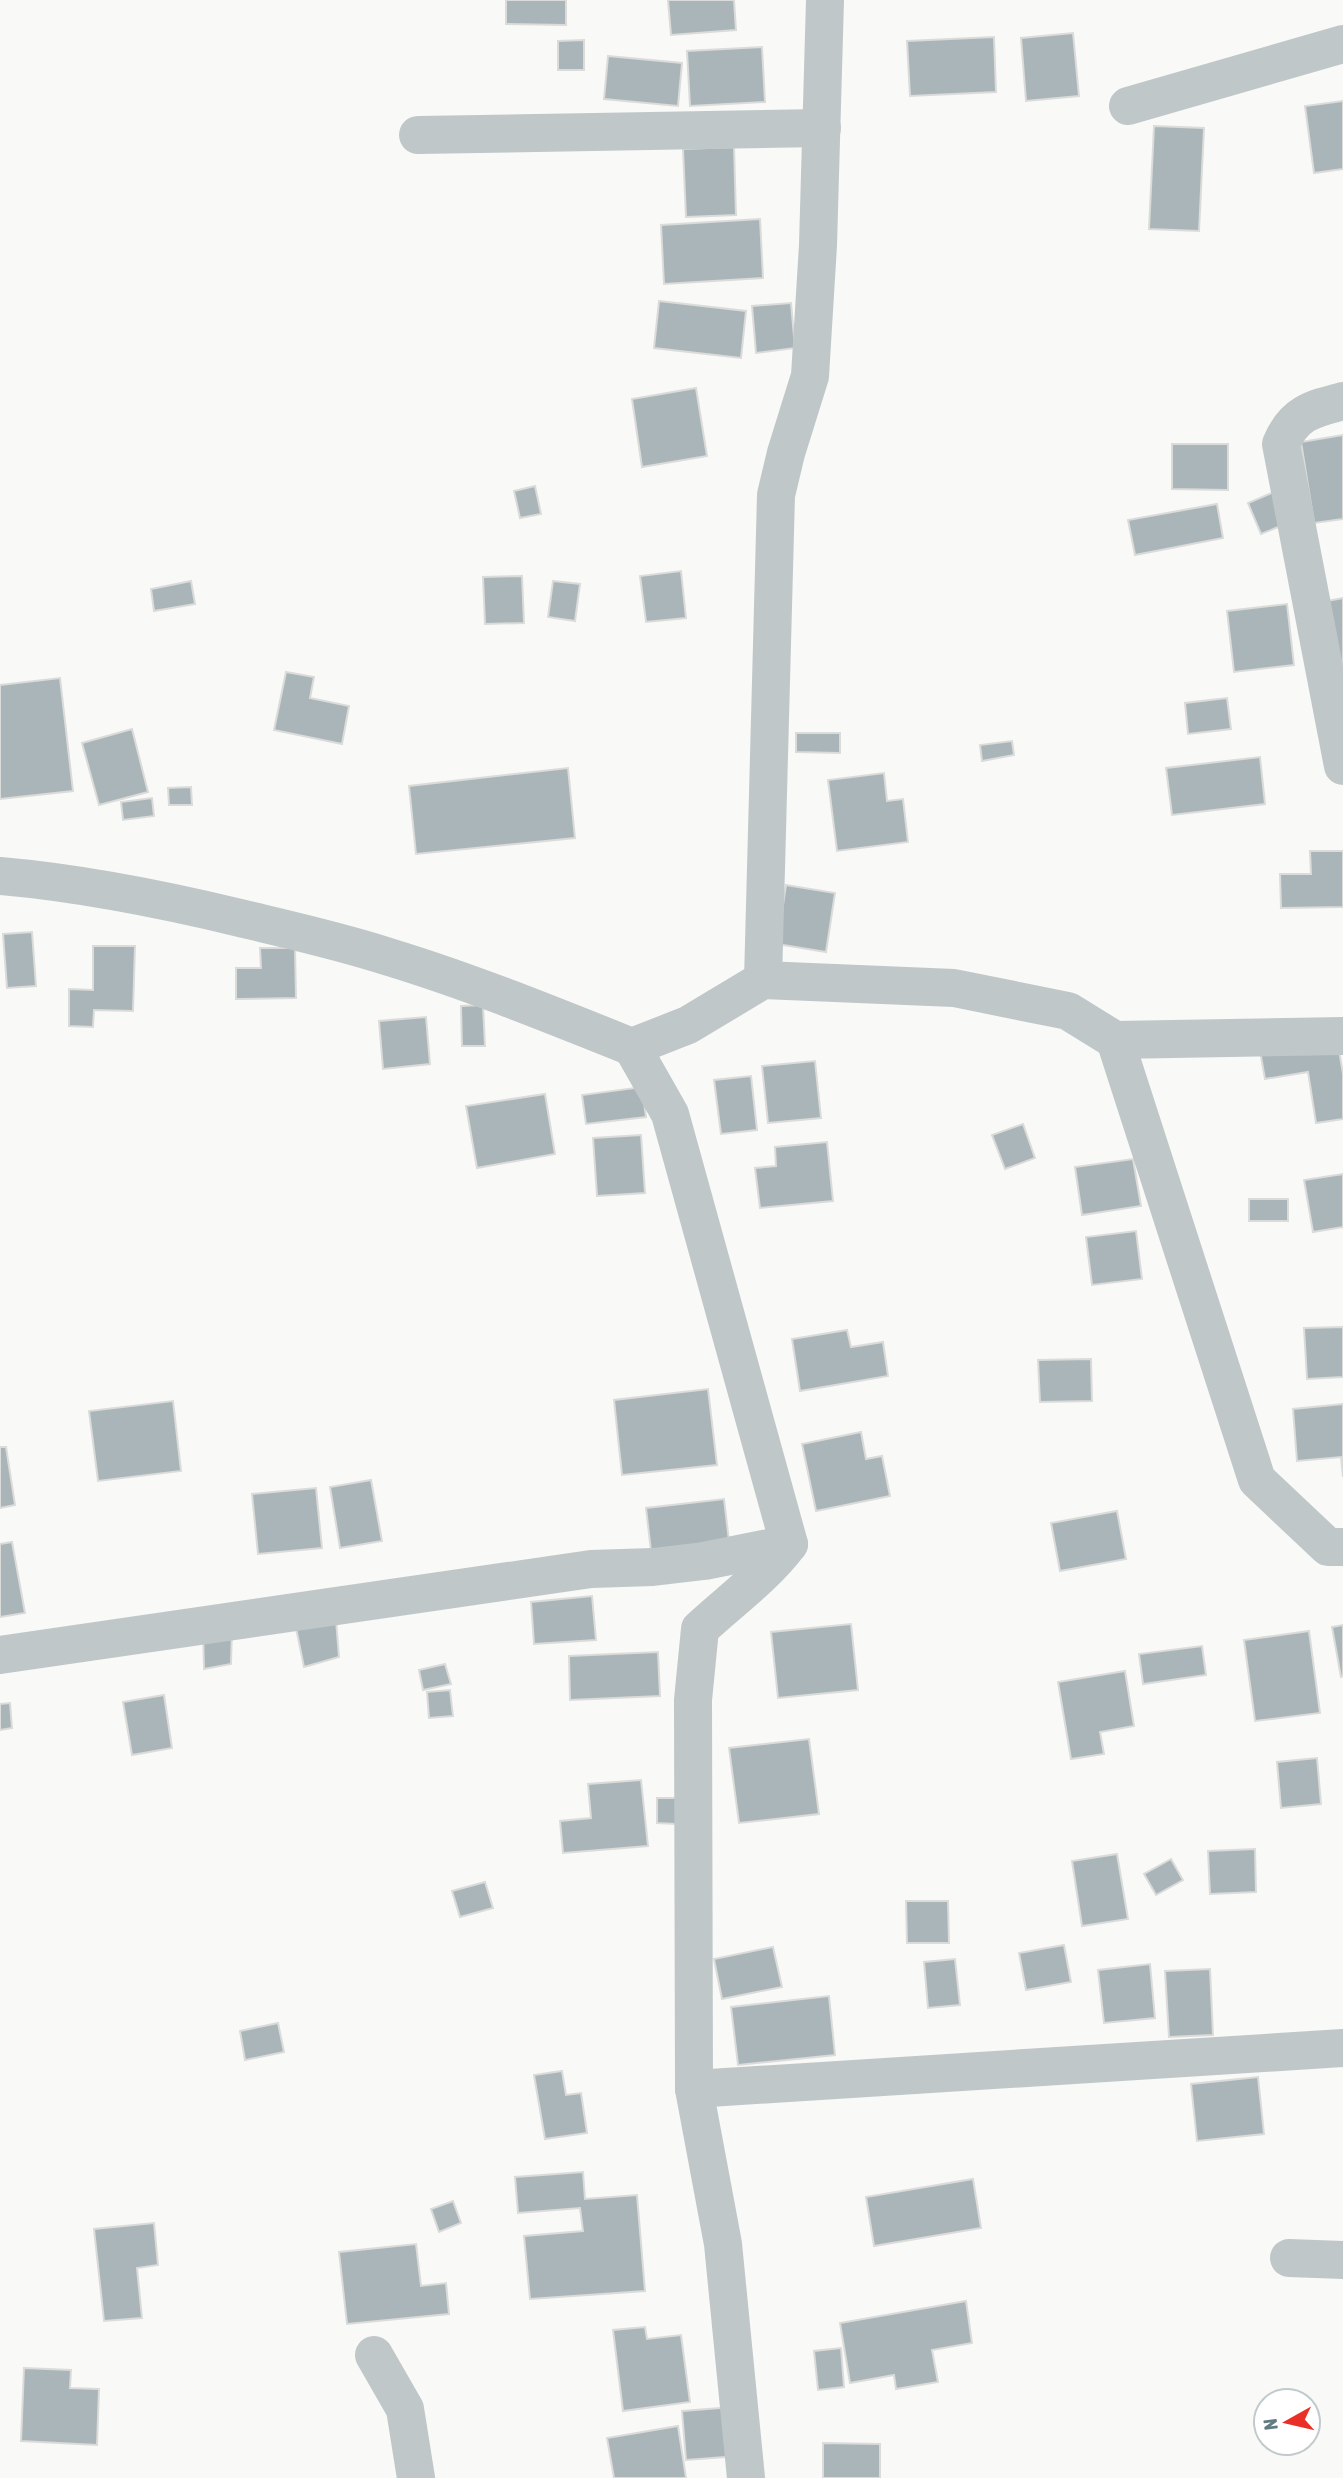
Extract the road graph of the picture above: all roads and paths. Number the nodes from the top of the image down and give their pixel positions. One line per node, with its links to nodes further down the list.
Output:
1 (825, 0): 4 (street)
2 (1343, 44): 3 (street)
3 (1128, 106)
4 (822, 128): 5 (street); 10 (street)
5 (418, 135)
6 (1343, 401): 7 (street)
7 (1334, 668): 8 (street)
8 (1343, 766)
9 (0, 876): 13 (street)
10 (763, 980): 12 (street); 13 (street)
11 (1343, 1036): 12 (street)
12 (1115, 1040): 15 (street)
13 (632, 1047): 14 (street)
14 (789, 1544): 16 (street); 18 (street)
15 (1343, 1547)
16 (0, 1655)
17 (1343, 2048): 18 (street)
18 (694, 2089): 23 (street)
19 (1289, 2258): 20 (street)
20 (1343, 2260)
21 (374, 2355): 22 (street)
22 (416, 2478)
23 (746, 2478)

